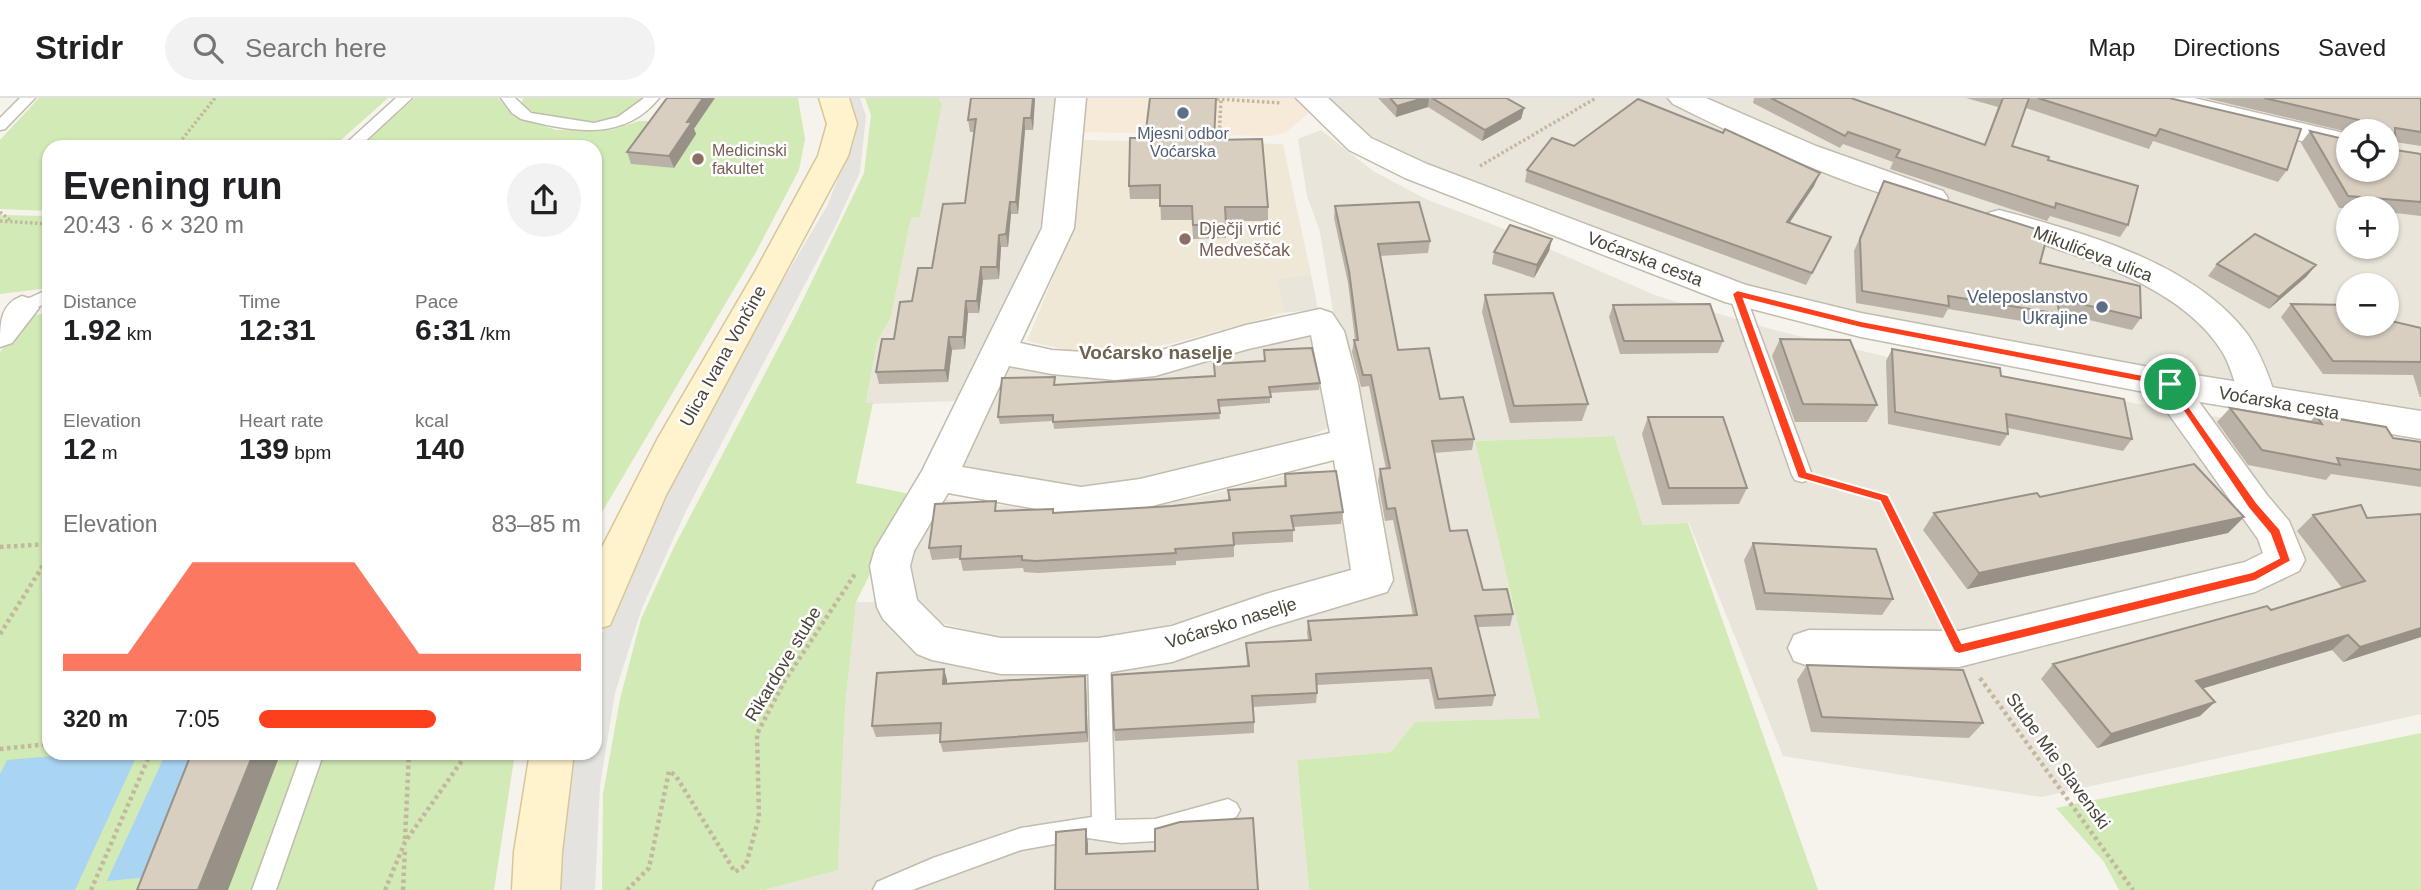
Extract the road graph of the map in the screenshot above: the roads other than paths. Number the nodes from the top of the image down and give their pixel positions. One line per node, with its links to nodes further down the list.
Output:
1 (27, 98): 10 (lane)
2 (405, 98): 11 (lane)
3 (508, 98): 4 (lane)
4 (652, 98)
5 (834, 98): 23 (main road, Ulica Ivana Vončine)
6 (1071, 98): 16 (street, Voćarsko naselje)
7 (1683, 98): 18 (street, Mikulićeva ulica)
8 (2157, 98): 12 (street)
9 (1300, 101): 13 (street, Voćarska cesta)
10 (0, 126)
11 (358, 140)
12 (2336, 140)
13 (1737, 294): 17 (street, Voćarska cesta); 21 (lane)
14 (36, 302): 15 (street)
15 (0, 335)
16 (1000, 352): 20 (street, Voćarsko naselje); 22 (street, Voćarsko naselje)
17 (2170, 384): 18 (street, Voćarska cesta); 24 (street)
18 (2258, 398): 19 (street, Voćarska cesta)
19 (2421, 425)
20 (1349, 442): 22 (street); 25 (street, Voćarsko naselje)
21 (1802, 475)
22 (938, 477): 25 (street, Voćarsko naselje)
23 (602, 594)
24 (1809, 648)
25 (1098, 656): 29 (lane)
26 (310, 760): 30 (lane)
27 (551, 760): 31 (main road)
28 (1228, 810): 29 (lane)
29 (1104, 828): 32 (lane)
30 (264, 890)
31 (536, 890)
32 (885, 890)

